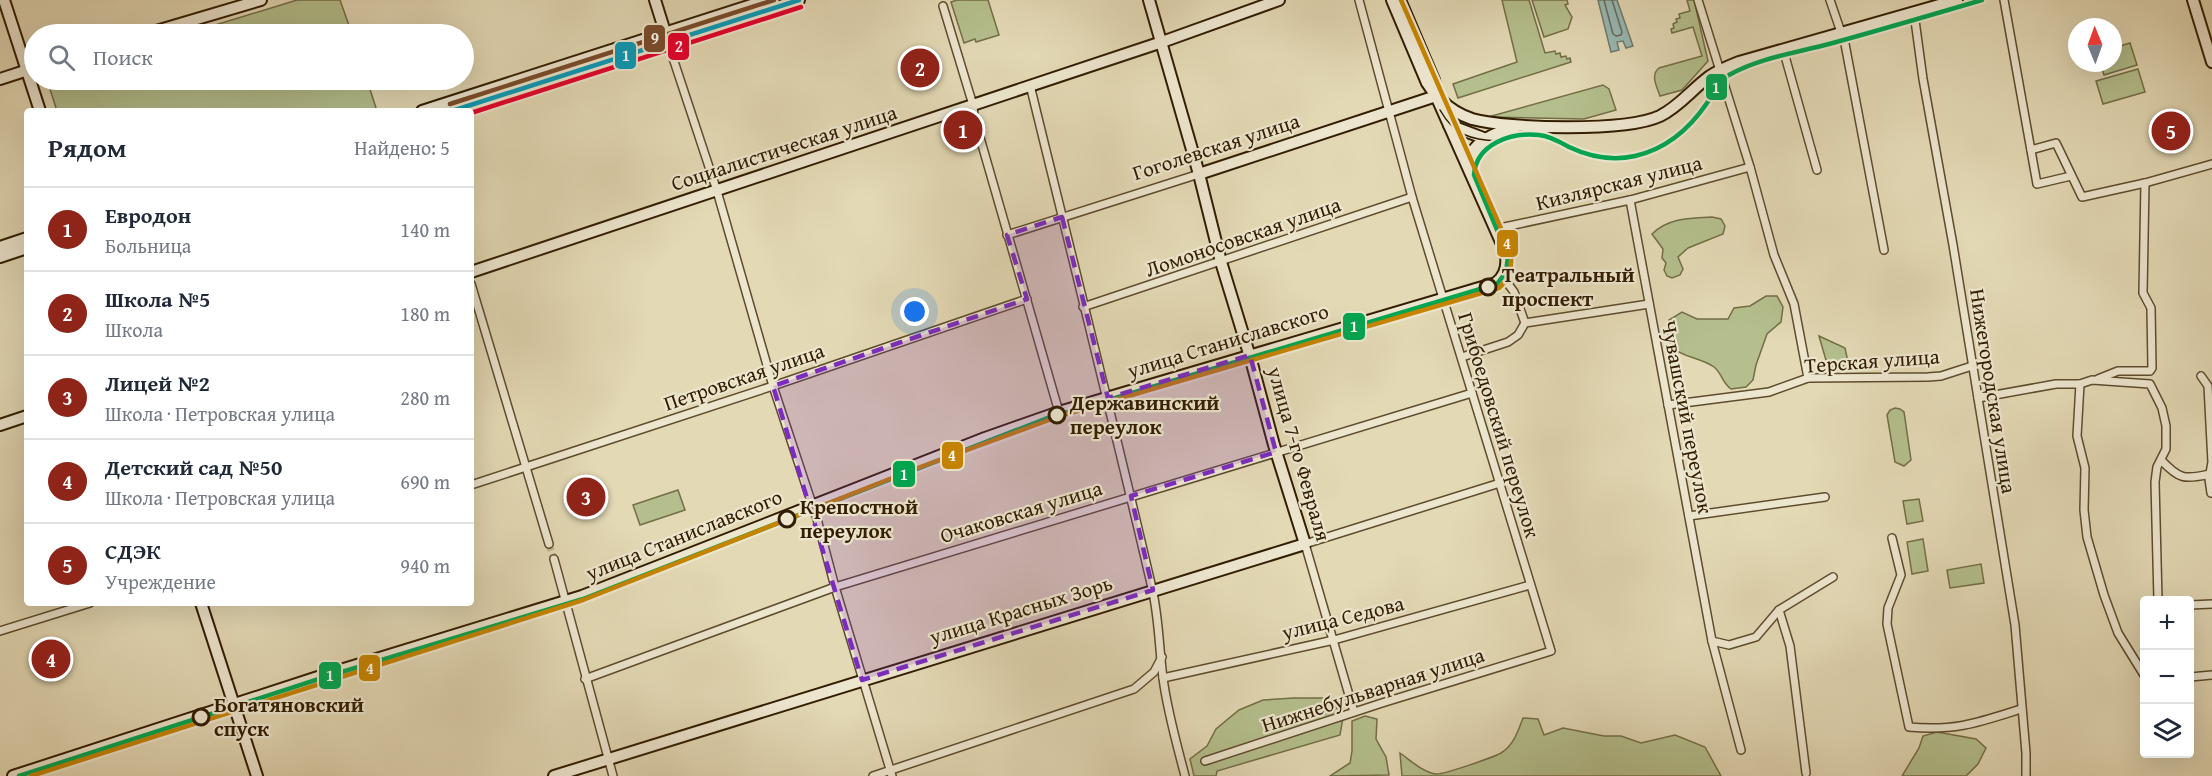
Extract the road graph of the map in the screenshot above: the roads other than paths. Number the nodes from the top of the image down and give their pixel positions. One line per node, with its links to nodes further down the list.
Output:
1 (4, 0): 23 (street)
2 (261, 0): 18 (street)
3 (655, 0): 20 (street)
4 (767, 0): 20 (street)
5 (799, 0): 20 (street)
6 (1149, 0): 21 (street, улица 7-го Февраля)
7 (1279, 0): 21 (street, Социалистическая улица)
8 (1359, 0): 35 (street, Грибоедовский переулок)
9 (1392, 0): 30 (street)
10 (1400, 0): 30 (street)
11 (1698, 0): 25 (street)
12 (1830, 0): 19 (street)
13 (1957, 0): 17 (street)
14 (2004, 0): 39 (street)
15 (2193, 0): 24 (street)
16 (943, 6): 31 (street)
17 (1914, 12): 19 (street); 69 (street, Нижегородская улица)
18 (180, 24)
19 (1840, 34): 22 (street); 56 (street)
20 (666, 37): 33 (street); 34 (street); 47 (street)
21 (1162, 42): 28 (street, Социалистическая улица); 44 (street, улица 7-го Февраля)
22 (1783, 49): 25 (street); 43 (street)
23 (24, 52)
24 (2212, 62)
25 (1720, 70): 37 (street); 42 (street)
26 (24, 72): 27 (street)
27 (0, 80)
28 (1030, 85): 31 (street, Социалистическая улица); 50 (street)
29 (35, 90): 32 (street)
30 (1436, 96): 35 (street, Гоголевская улица); 36 (street); 37 (street)
31 (973, 105): 47 (street, Социалистическая улица); 52 (street)
32 (39, 108)
33 (432, 108)
34 (461, 108)
35 (1389, 111): 44 (street, Гоголевская улица); 48 (street, Грибоедовский переулок)
36 (1449, 125): 38 (street); 40 (street)
37 (1527, 125): 38 (street)
38 (1486, 139): 40 (street)
39 (2031, 150): 45 (street); 45 (street)
40 (1467, 164): 51 (street)
41 (2212, 164): 46 (street)
42 (1750, 168): 49 (street, Кизлярская улица); 71 (street)
43 (1817, 170)
44 (1199, 174): 50 (street, Гоголевская улица); 58 (street, улица 7-го Февраля)
45 (2071, 176): 46 (street)
46 (2145, 183): 72 (street)
47 (717, 191): 59 (street, Социалистическая улица); 74 (street)
48 (1413, 197): 58 (street, Ломоносовская улица); 62 (street, Грибоедовский переулок)
49 (1630, 200): 51 (street, Кизлярская улица); 64 (street, Чувашский переулок)
50 (1062, 217): 52 (street, Гоголевская улица); 65 (street)
51 (1495, 229): 60 (street)
52 (1007, 235): 63 (street)
53 (24, 239): 54 (street)
54 (0, 247)
55 (24, 249): 57 (street)
56 (1884, 250)
57 (0, 257)
58 (1221, 262): 65 (street, Ломоносовская улица); 67 (street, улица 7-го Февраля)
59 (474, 271)
60 (1503, 278): 62 (street, улица Станиславского); 66 (street)
61 (474, 294): 84 (street)
62 (1442, 297): 67 (street, улица Станиславского); 68 (street, Грибоедовский переулок)
63 (1027, 299): 74 (street, Петровская улица); 79 (street)
64 (1649, 304): 66 (street); 78 (street, Чувашский переулок)
65 (1083, 307): 76 (street)
66 (1525, 323): 68 (street)
67 (1250, 354): 76 (street, улица Станиславского); 82 (street, улица 7-го Февраля)
68 (1462, 357): 75 (street, Грибоедовский переулок)
69 (1972, 366): 71 (street, Терская улица); 77 (street, Нижегородская улица)
70 (2201, 376): 85 (street)
71 (1808, 378): 78 (street, Терская улица)
72 (2092, 380): 73 (street); 83 (street)
73 (2080, 384): 77 (street); 113 (street)
74 (773, 386): 84 (street, Петровская улица); 91 (street)
75 (1472, 393): 82 (street, Очаковская улица); 87 (street, Грибоедовский переулок)
76 (1108, 398): 79 (street, улица Станиславского); 89 (street)
77 (1978, 398): 120 (street, Нижегородская улица)
78 (1668, 405): 92 (street, Чувашский переулок)
79 (1059, 412): 91 (street, улица Станиславского)
80 (24, 417): 81 (street)
81 (0, 425)
82 (1276, 452): 89 (street, Очаковская улица); 95 (street, улица 7-го Февраля)
83 (2161, 460): 85 (street); 101 (street)
84 (526, 467): 86 (street, Петровская улица); 94 (street)
85 (2210, 474): 88 (street)
86 (474, 483)
87 (1500, 483): 95 (street, улица Красных Зорь); 98 (street, Грибоедовский переулок)
88 (2211, 493)
89 (1131, 496): 99 (street, Очаковская улица); 100 (street)
90 (1825, 497): 92 (street)
91 (812, 506): 99 (street); 102 (street, улица Станиславского)
92 (1689, 516): 110 (street, Чувашский переулок)
93 (1892, 538): 120 (street)
94 (549, 544)
95 (1305, 544): 100 (street, улица Красных Зорь); 109 (street, улица 7-го Февраля)
96 (554, 559): 102 (street)
97 (1833, 577): 107 (street)
98 (1530, 585): 109 (street, улица Седова); 111 (street, Грибоедовский переулок)
99 (835, 587): 117 (street, Очаковская улица); 118 (street)
100 (1153, 590): 112 (street); 118 (street, улица Красных Зорь)
101 (2158, 596)
102 (565, 601): 117 (street); 119 (street, улица Станиславского)
103 (2212, 604): 104 (street)
104 (2194, 605)
105 (80, 606): 108 (street)
106 (202, 606): 119 (street)
107 (1779, 610): 110 (street); 126 (street)
108 (0, 631)
109 (1334, 640): 116 (street, улица Седова); 121 (street, улица 7-го Февраля)
110 (1712, 640): 122 (street, Чувашский переулок)
111 (1551, 651): 121 (street, Нижнебульварная улица)
112 (1162, 657): 116 (street); 125 (street)
113 (2140, 667)
114 (2212, 675): 115 (street)
115 (2194, 677)
116 (1163, 678): 132 (street)
117 (585, 679): 123 (street)
118 (862, 680): 123 (street, улица Красных Зорь); 125 (street)
119 (235, 705): 127 (street, улица Станиславского); 128 (street)
120 (2021, 709): 133 (street, Нижегородская улица)
121 (1354, 712): 124 (street, Нижнебульварная улица)
122 (1741, 750)
123 (608, 759): 129 (street, улица Красных Зорь); 130 (street)
124 (1205, 762)
125 (891, 773): 131 (street)
126 (1806, 773)
127 (13, 776)
128 (257, 776)
129 (554, 776)
130 (613, 776)
131 (873, 776)
132 (1185, 776)
133 (2026, 776)

